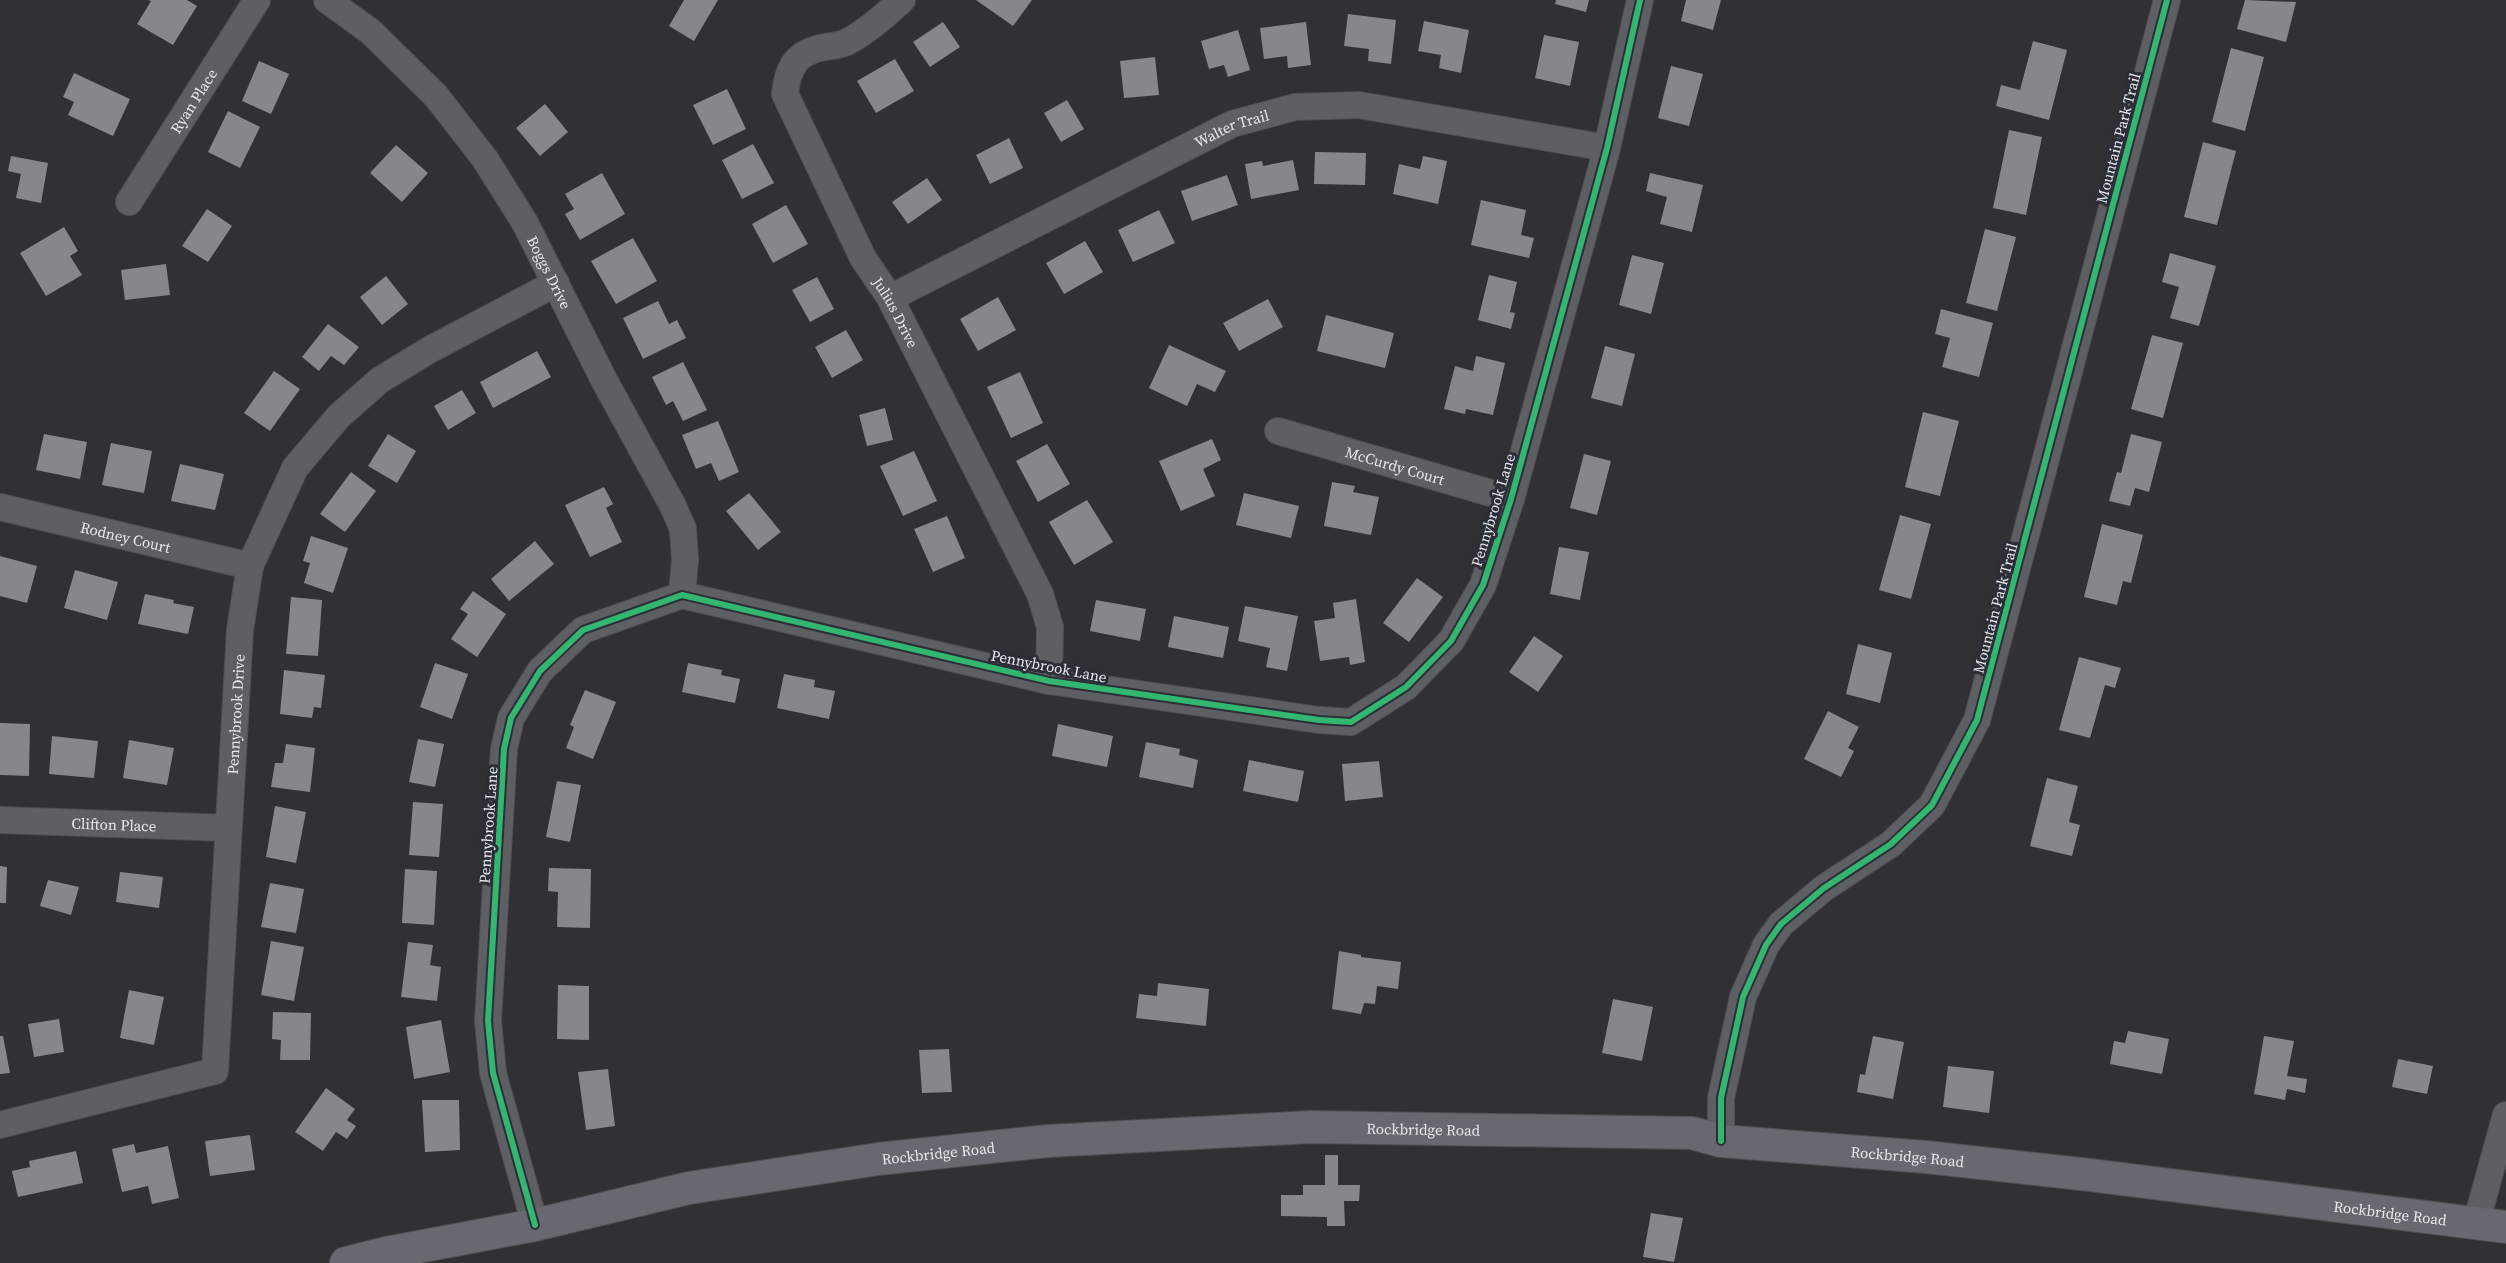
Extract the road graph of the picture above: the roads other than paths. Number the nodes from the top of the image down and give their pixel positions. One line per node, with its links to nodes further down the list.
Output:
1 (256, 0): 7 (street, Ryan Place)
2 (327, 0): 8 (street, Boggs Drive)
3 (902, 0): 9 (street, Julius Drive)
4 (1640, 0): 6 (street, Pennybrook Lane)
5 (2167, 0): 20 (street, Mountain Park Trail)
6 (1607, 148): 9 (street, Walter Trail); 11 (street, Pennybrook Lane)
7 (129, 202)
8 (556, 283): 13 (street, Pennybrook Drive); 14 (street, Boggs Drive)
9 (890, 298): 15 (street, Julius Drive)
10 (1278, 430): 11 (street, McCurdy Court)
11 (1511, 500): 15 (street, Pennybrook Lane)
12 (0, 507): 13 (street, Rodney Court)
13 (250, 566): 17 (street, Pennybrook Drive)
14 (682, 595): 15 (street, Pennybrook Lane); 21 (street, Pennybrook Lane)
15 (1049, 681)
16 (0, 820): 17 (street, Clifton Place)
17 (228, 828): 19 (street, Pennybrook Drive)
18 (2506, 1115): 22 (street)
19 (0, 1125)
20 (1721, 1141): 21 (main road, Rockbridge Road); 22 (main road, Rockbridge Road)
21 (535, 1225): 23 (main road, Rockbridge Road)
22 (2491, 1225)
23 (387, 1258): 24 (main road, Rockbridge Road)
24 (346, 1263)

